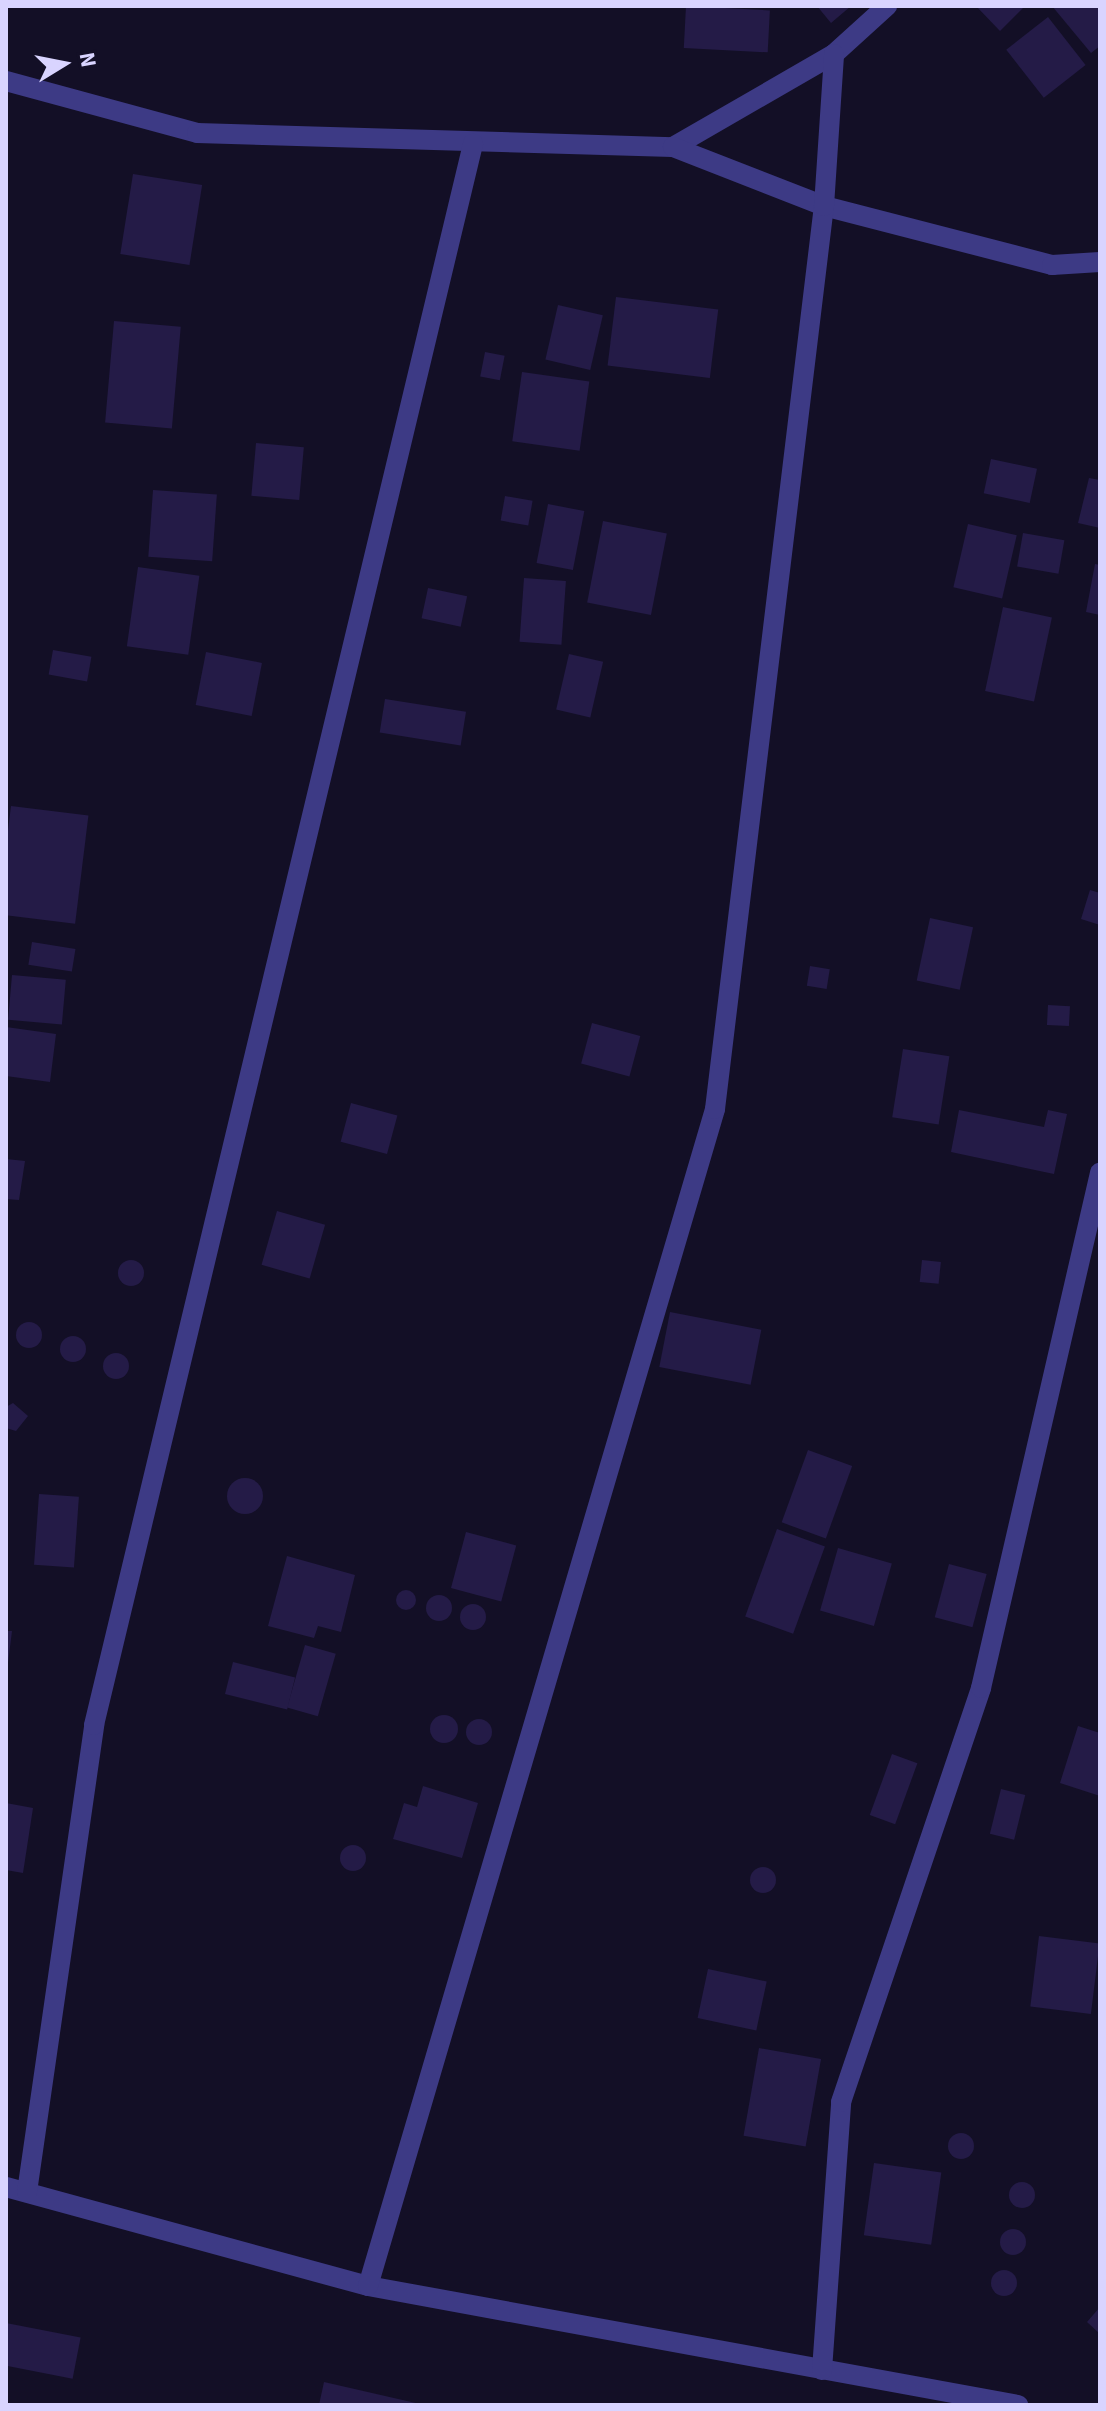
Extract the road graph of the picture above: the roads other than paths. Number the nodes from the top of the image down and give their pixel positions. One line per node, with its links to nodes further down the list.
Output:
1 (887, 6): 2 (street)
2 (834, 54): 5 (street); 6 (street)
3 (6, 81): 4 (street)
4 (473, 144): 5 (street); 10 (street)
5 (673, 147): 6 (street)
6 (824, 206): 7 (street); 11 (street)
7 (1100, 262)
8 (1100, 1173): 12 (street)
9 (6, 2187): 10 (street)
10 (27, 2192): 11 (street)
11 (368, 2286): 12 (street)
12 (822, 2370): 13 (street)
13 (1018, 2405)

